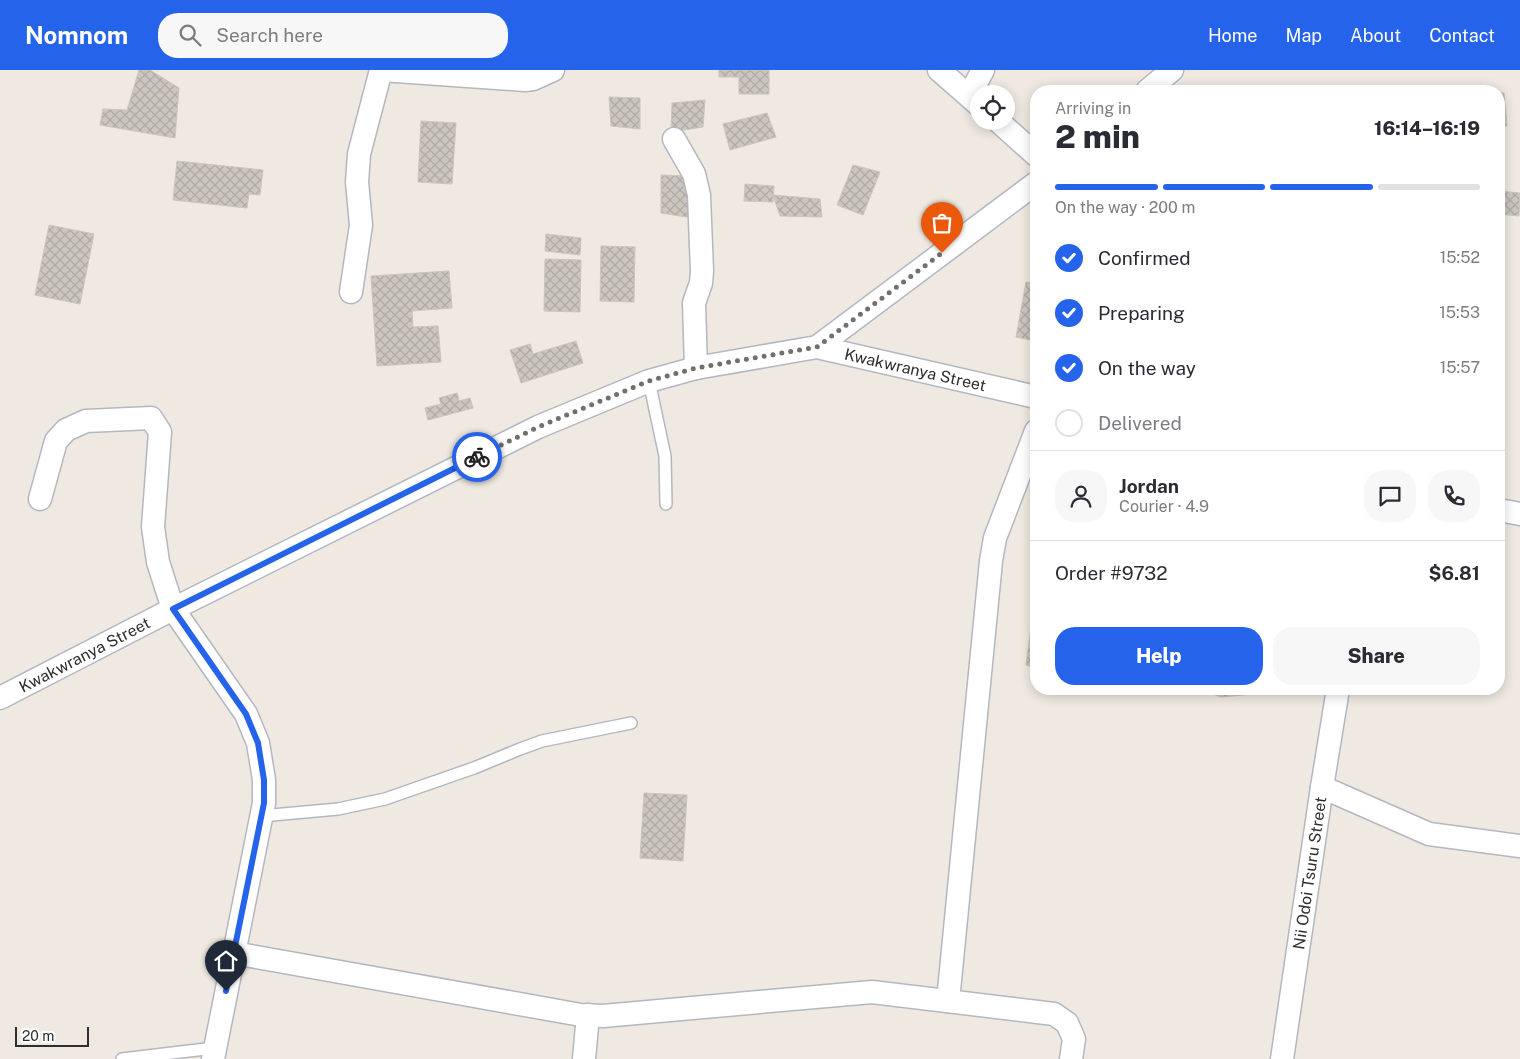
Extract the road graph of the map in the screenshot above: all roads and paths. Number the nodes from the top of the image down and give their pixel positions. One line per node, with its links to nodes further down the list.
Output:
1 (382, 70): 2 (street); 13 (street)
2 (553, 70)
3 (939, 70): 8 (street)
4 (983, 70): 6 (street)
5 (1172, 70): 7 (street)
6 (978, 85)
7 (1154, 85)
8 (970, 97)
9 (1008, 130): 11 (street)
10 (674, 140): 15 (street)
11 (1030, 150)
12 (1030, 187): 14 (street)
13 (351, 292)
14 (817, 347): 15 (street, Kwakwranya Street); 17 (street, Kwakwranya Street)
15 (696, 368): 16 (street, Kwakwranya Street)
16 (649, 381): 20 (lane); 23 (street, Kwakwranya Street)
17 (1030, 396)
18 (1030, 447): 31 (street)
19 (40, 500): 23 (street)
20 (666, 504)
21 (1505, 511): 22 (street)
22 (1520, 514)
23 (173, 609): 25 (street, Kwakwranya Street); 28 (street)
24 (1337, 695): 27 (street, Nii Odoi Tsuru Street)
25 (0, 698)
26 (631, 723): 28 (lane)
27 (1322, 787): 29 (street); 37 (street, Nii Odoi Tsuru Street)
28 (262, 816): 30 (street)
29 (1520, 846)
30 (234, 953): 32 (street); 33 (street)
31 (948, 1001): 32 (street); 36 (street)
32 (588, 1015): 35 (street)
33 (214, 1054): 34 (lane)
34 (122, 1059)
35 (584, 1059)
36 (1071, 1059)
37 (1282, 1059)

